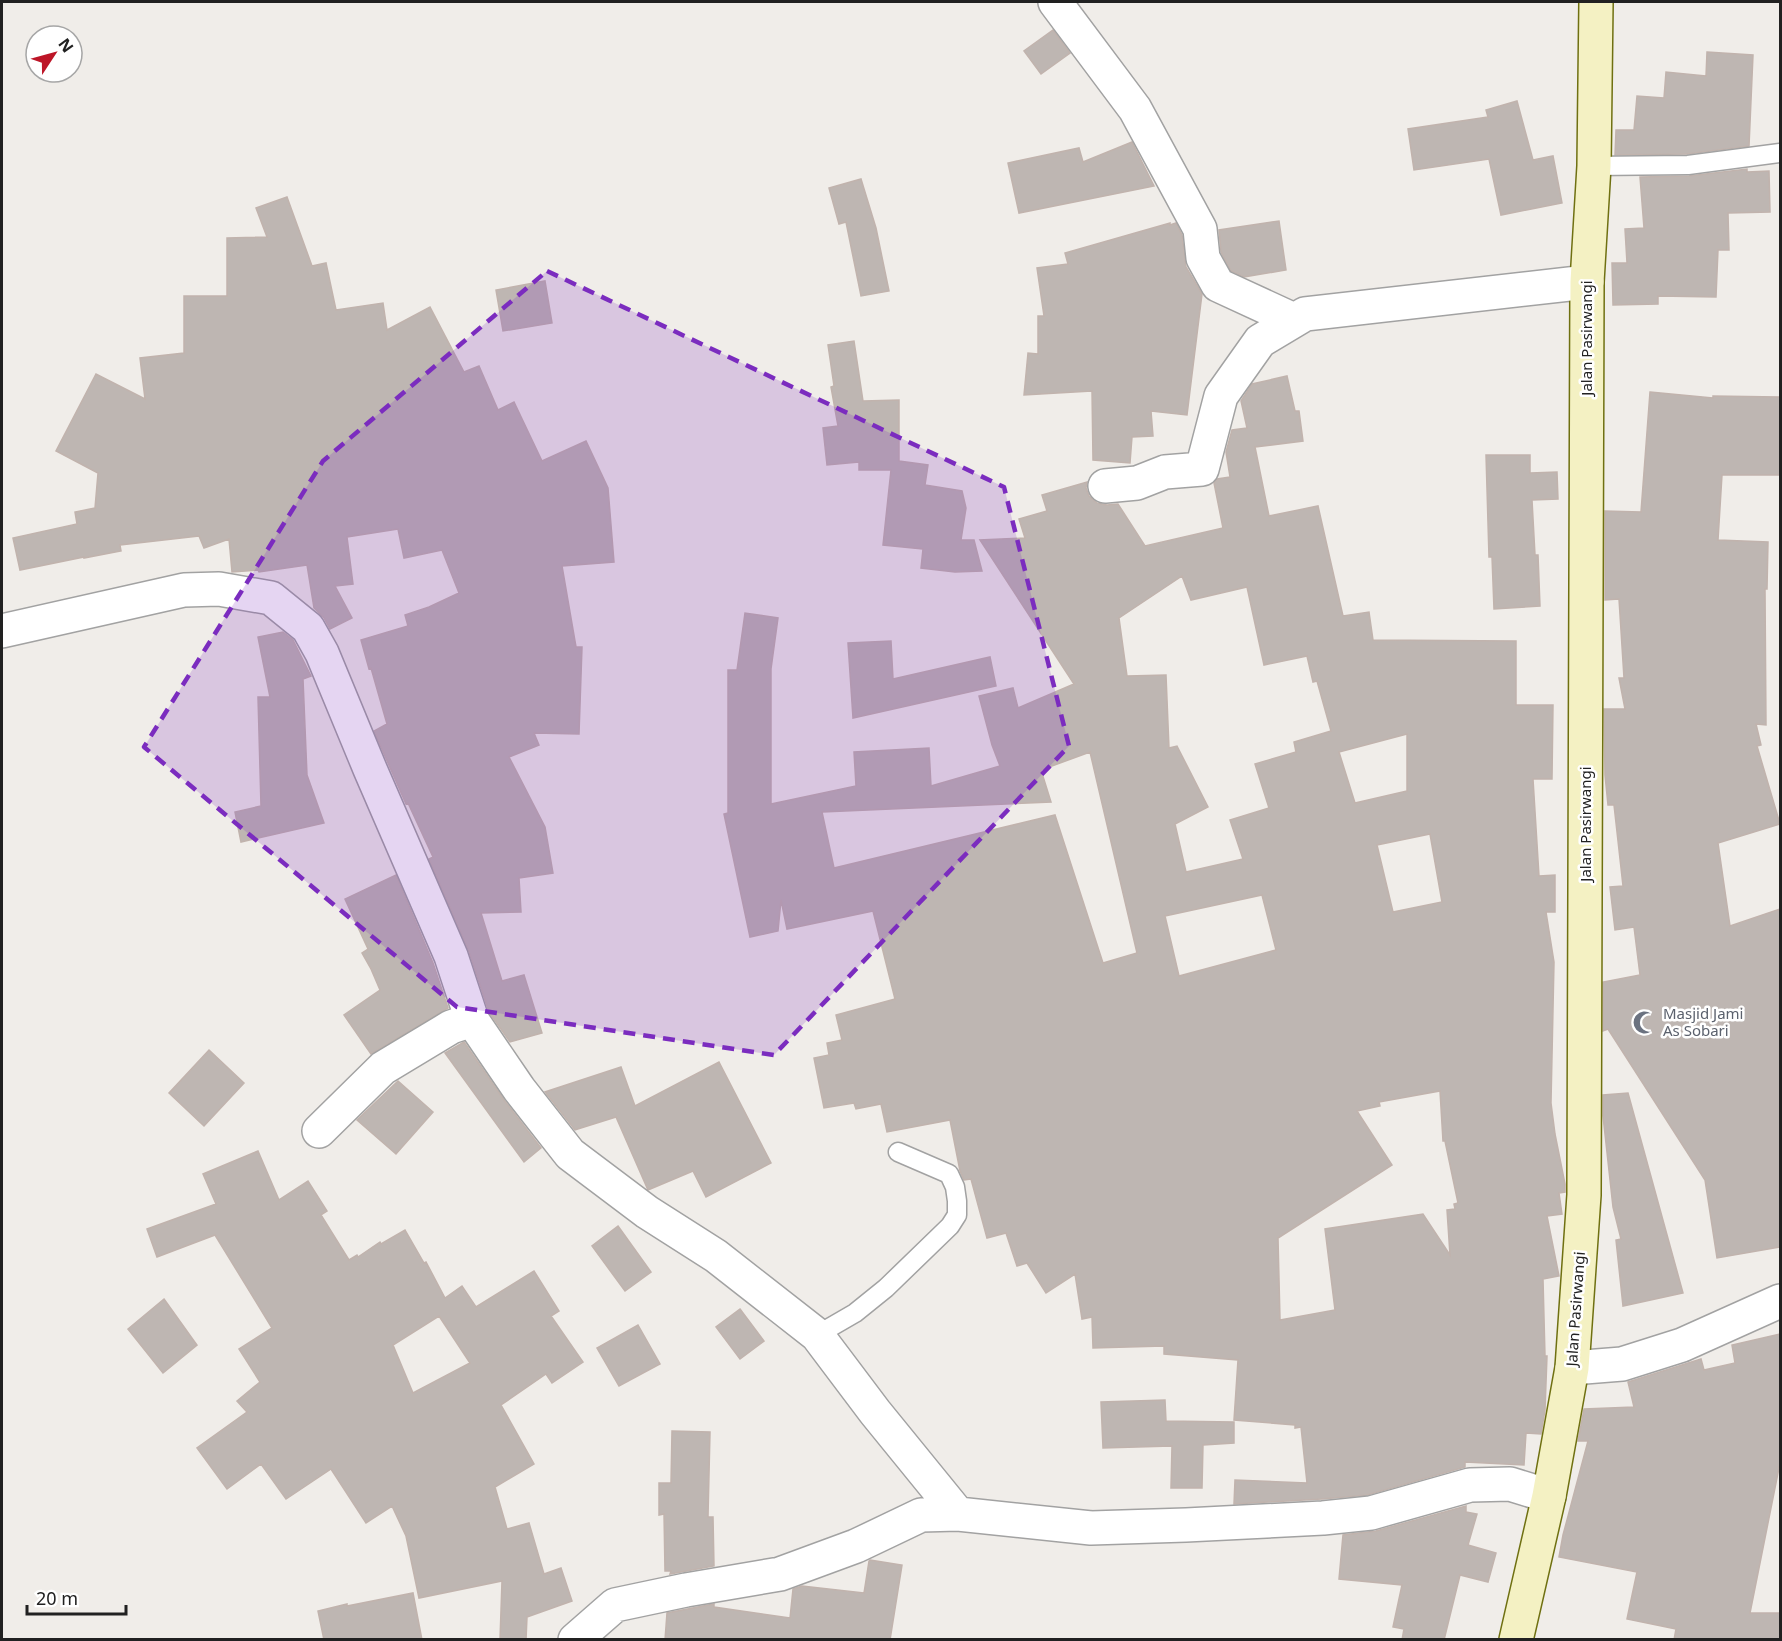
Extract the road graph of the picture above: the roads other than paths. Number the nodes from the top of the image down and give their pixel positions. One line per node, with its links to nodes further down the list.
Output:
1 (1054, 2): 6 (street)
2 (1596, 2): 4 (street, Jalan Pasirwangi)
3 (1780, 153): 4 (lane)
4 (1594, 166): 5 (street, Jalan Pasirwangi)
5 (1587, 282): 6 (street); 14 (street, Jalan Pasirwangi)
6 (1294, 320): 7 (street)
7 (1105, 486)
8 (2, 631): 9 (street)
9 (472, 1020): 10 (street); 13 (street)
10 (319, 1131)
11 (898, 1152): 13 (lane)
12 (1780, 1301): 14 (street)
13 (817, 1335): 16 (street)
14 (1572, 1368): 15 (street, Jalan Pasirwangi)
15 (1549, 1496): 16 (street); 18 (street, Jalan Pasirwangi)
16 (958, 1514): 17 (street)
17 (575, 1640)
18 (1516, 1640)

